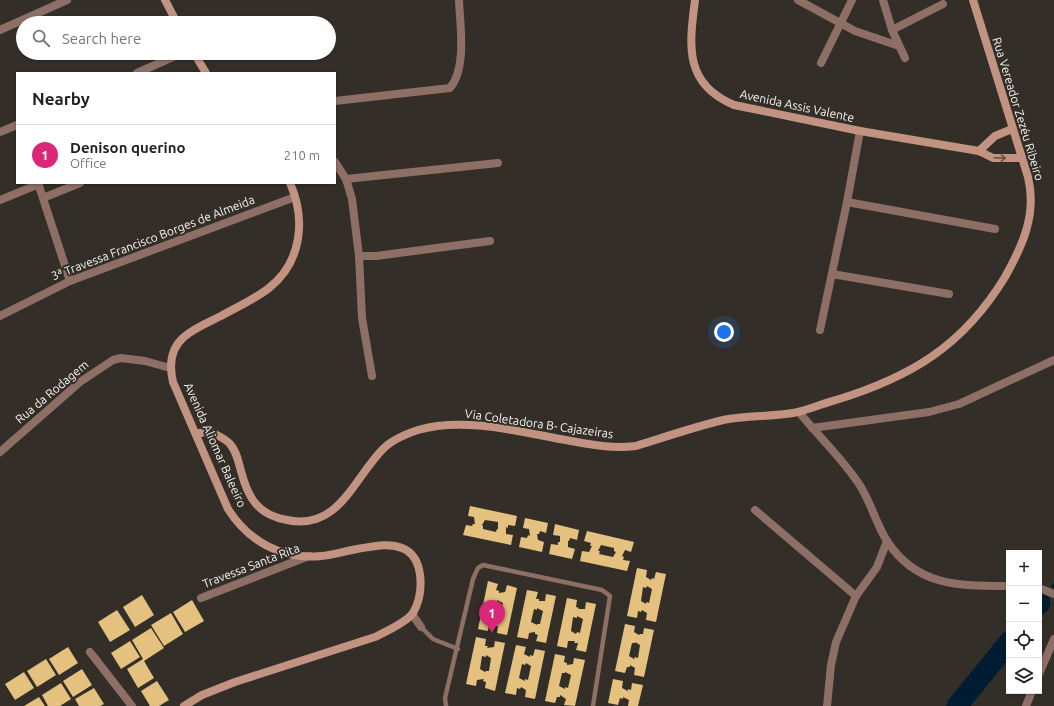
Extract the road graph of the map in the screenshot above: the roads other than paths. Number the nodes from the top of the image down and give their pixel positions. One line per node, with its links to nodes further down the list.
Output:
1 (67, 0): 10 (street)
2 (165, 0): 11 (main road)
3 (459, 0): 23 (street)
4 (695, 0): 26 (main road, Avenida Assis Valente)
5 (798, 0): 12 (street)
6 (852, 0): 12 (street)
7 (883, 0): 15 (street)
8 (973, 0): 25 (main road, Rua Vereador Zezéu Ribeiro)
9 (943, 4): 15 (street)
10 (31, 16)
11 (173, 16)
12 (841, 22): 16 (street); 20 (street)
13 (16, 23): 14 (street)
14 (0, 30)
15 (892, 30): 16 (street)
16 (899, 46): 17 (street)
17 (905, 58)
18 (166, 60): 21 (street)
19 (198, 60): 22 (main road)
20 (821, 63)
21 (139, 72)
22 (205, 72)
23 (336, 101)
24 (16, 125): 27 (street)
25 (1012, 129): 28 (main road); 29 (main road, Rua Vereador Zezéu Ribeiro)
26 (860, 131): 28 (main road, Avenida Assis Valente); 39 (street)
27 (0, 132)
28 (979, 151): 29 (main road, Avenida Assis Valente, one-way to 29)
29 (1022, 158): 51 (main road, Rua Vereador Zezéu Ribeiro)
30 (498, 163): 32 (street)
31 (336, 164): 32 (street)
32 (346, 179): 42 (street)
33 (38, 184): 37 (street); 38 (street)
34 (78, 184): 37 (street)
35 (290, 184): 36 (main road)
36 (295, 197): 44 (street, 3ª Travessa Francisco Borges de Almeida); 49 (main road)
37 (43, 198): 44 (street)
38 (0, 200)
39 (847, 202): 40 (street); 43 (street)
40 (995, 229)
41 (490, 242): 42 (street)
42 (358, 256): 50 (street)
43 (832, 274): 45 (street); 47 (street)
44 (70, 281): 46 (street, 3ª Travessa Francisco Borges de Almeida)
45 (949, 294)
46 (0, 316)
47 (820, 330)
48 (1054, 360): 54 (street)
49 (170, 368): 53 (main road, Avenida Aliomar Baleeiro); 58 (street, Rua da Rodagem)
50 (372, 376)
51 (799, 412): 52 (main road, Rua Vereador Zezéu Ribeiro); 54 (street)
52 (772, 416): 55 (main road, Via Coletadora B- Cajazeiras)
53 (190, 419): 55 (main road, Via Coletadora B- Cajazeiras); 56 (main road, Avenida Aliomar Baleeiro)
54 (812, 428): 60 (street)
55 (213, 433): 56 (main road); 57 (main road)
56 (196, 434): 57 (main road, Avenida Aliomar Baleeiro)
57 (200, 443): 61 (main road, Avenida Aliomar Baleeiro)
58 (0, 452)
59 (755, 510): 65 (street)
60 (887, 541): 62 (street); 65 (street)
61 (309, 556): 66 (street, Travessa Santa Rita); 67 (main road, Avenida Aliomar Baleeiro)
62 (1006, 586)
63 (1042, 589): 64 (street)
64 (1054, 594)
65 (856, 596): 78 (street)
66 (201, 598)
67 (412, 614): 68 (street); 75 (main road)
68 (421, 627): 70 (lane)
69 (1054, 639): 72 (street)
70 (458, 650): 76 (lane); 77 (lane)
71 (90, 652): 74 (street)
72 (1042, 667)
73 (1031, 694): 79 (street)
74 (132, 706)
75 (184, 706)
76 (446, 706)
77 (593, 706)
78 (827, 706)
79 (1026, 706)

